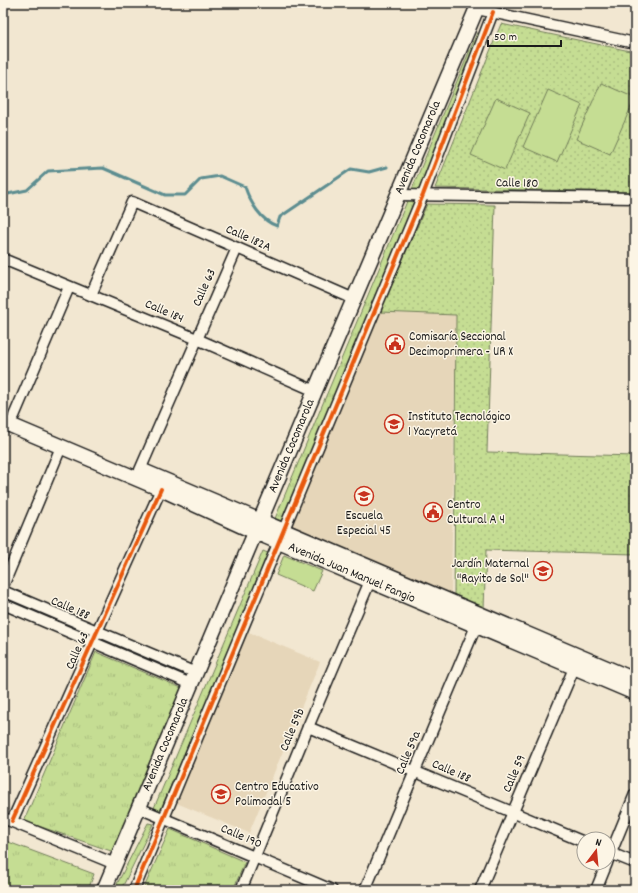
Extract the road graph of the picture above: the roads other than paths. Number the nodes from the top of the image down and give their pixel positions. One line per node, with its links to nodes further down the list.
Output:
1 (478, 6): 2 (street); 4 (main road, Avenida Cocomarola)
2 (493, 12): 3 (street); 5 (street)
3 (635, 43)
4 (398, 195): 5 (street, Calle 180); 11 (main road, Avenida Cocomarola)
5 (422, 195): 6 (street, Calle 180); 19 (street)
6 (635, 198)
7 (237, 248): 10 (street, Calle 182A); 11 (street, Calle 182A); 12 (street, Calle 63)
8 (3, 259): 9 (street, Calle 184)
9 (69, 287): 10 (street, Calle 184); 14 (street)
10 (91, 295): 12 (street, Calle 184)
11 (354, 299): 13 (main road, Avenida Cocomarola)
12 (196, 340): 13 (street, Calle 184); 16 (street, Calle 63)
13 (315, 391): 18 (main road, Avenida Cocomarola)
14 (7, 417): 15 (main road, Avenida Juan Manuel Fangio); 16 (main road, Avenida Juan Manuel Fangio)
15 (62, 447): 17 (main road, Avenida Juan Manuel Fangio); 21 (street)
16 (140, 470): 18 (main road, Avenida Juan Manuel Fangio)
17 (161, 489): 18 (main road, Avenida Juan Manuel Fangio); 25 (street, Calle 63)
18 (258, 526): 19 (main road, Avenida Juan Manuel Fangio); 28 (main road, Avenida Cocomarola)
19 (281, 537): 20 (main road, Avenida Juan Manuel Fangio); 29 (main road, Avenida Juan Manuel Fangio); 37 (street)
20 (370, 581): 24 (main road, Avenida Juan Manuel Fangio); 31 (street, Calle 59b)
21 (3, 586)
22 (3, 591): 25 (street, Calle 188)
23 (3, 604): 26 (street, Calle 188)
24 (476, 626): 27 (main road, Avenida Juan Manuel Fangio); 32 (street, Calle 59a)
25 (98, 632): 26 (street, Calle 63); 28 (street, Calle 188)
26 (93, 643): 28 (street, Calle 188); 36 (street, Calle 63)
27 (574, 668): 30 (main road, Avenida Juan Manuel Fangio); 35 (street, Calle 59)
28 (193, 679): 34 (main road, Avenida Cocomarola)
29 (635, 680)
30 (635, 693)
31 (308, 727): 32 (street, Calle 188); 40 (street, Calle 59b)
32 (416, 771): 35 (street, Calle 188); 49 (street, Calle 59a)
33 (635, 794): 38 (street)
34 (139, 808): 37 (street, Calle 190); 42 (main road, Avenida Cocomarola)
35 (513, 812): 39 (street, Calle 188); 50 (street, Calle 59)
36 (7, 819): 42 (street)
37 (165, 819): 40 (street, Calle 190); 46 (street)
38 (616, 838)
39 (576, 839)
40 (254, 857): 47 (street, Calle 59b); 48 (street, Calle 190)
41 (616, 859): 43 (street)
42 (115, 864): 45 (main road, Avenida Cocomarola)
43 (635, 864)
44 (603, 871): 51 (street)
45 (104, 890)
46 (134, 890)
47 (241, 890)
48 (332, 890)
49 (365, 890)
50 (480, 890)
51 (596, 890)

